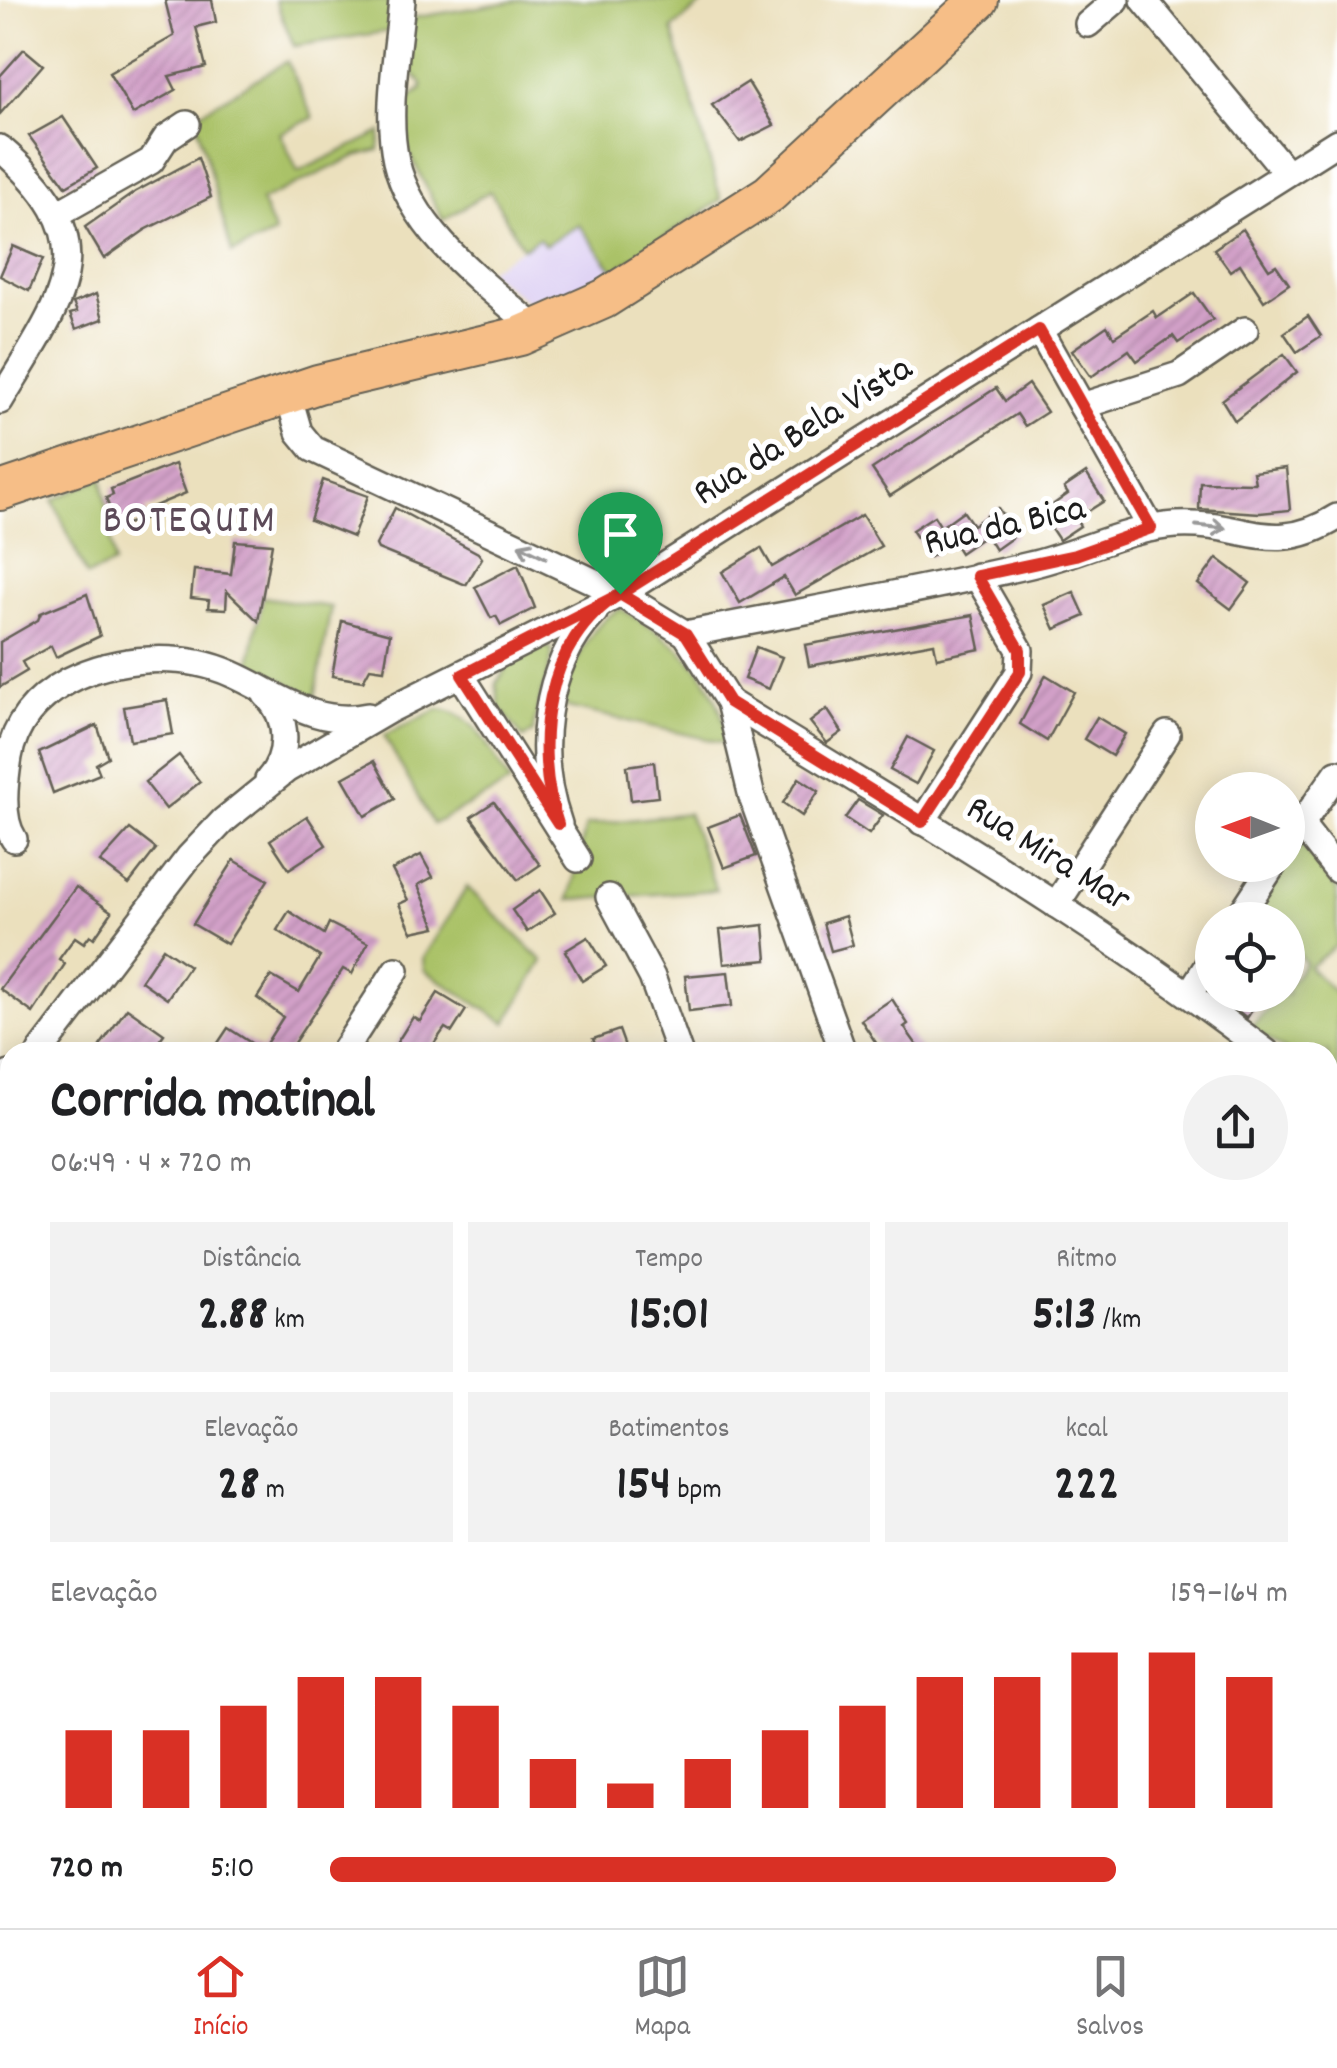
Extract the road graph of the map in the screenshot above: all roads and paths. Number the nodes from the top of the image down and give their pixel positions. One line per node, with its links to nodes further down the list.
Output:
1 (402, 0): 11 (street)
2 (978, 0): 11 (main road)
3 (1116, 0): 5 (street)
4 (1144, 0): 9 (street)
5 (1088, 24)
6 (187, 124): 10 (street)
7 (1337, 142): 9 (street, Rua da Bela Vista)
8 (0, 148): 10 (street)
9 (1286, 173): 12 (street, Rua da Bela Vista)
10 (59, 214): 15 (street)
11 (538, 330): 14 (main road)
12 (1039, 330): 16 (street); 21 (street, Rua da Bela Vista)
13 (1245, 330): 16 (street)
14 (288, 394): 17 (main road); 21 (street, one-way to 14)
15 (0, 401)
16 (1082, 406): 19 (street)
17 (3, 483)
18 (1337, 517): 19 (street, Rua da Bica, one-way to 18)
19 (1151, 528): 20 (street, Rua da Bica)
20 (977, 576): 22 (street, Rua da Bica); 31 (street)
21 (611, 599): 22 (street); 23 (street, Rua da Bela Vista); 32 (street)
22 (686, 634): 25 (street)
23 (462, 675): 26 (street, Rua da Bela Vista); 32 (street)
24 (258, 688): 26 (street); 29 (street); 33 (street)
25 (729, 702): 31 (street, Rua Mira Mar); 45 (street)
26 (391, 709): 29 (street, Rua da Bela Vista)
27 (1166, 734): 38 (street)
28 (1337, 772): 30 (street)
29 (260, 790): 42 (street, Rua da Bela Vista)
30 (1305, 817)
31 (922, 822): 38 (street, Rua Mira Mar)
32 (558, 824): 35 (street)
33 (14, 839)
34 (1305, 842): 36 (street)
35 (578, 860)
36 (1337, 870)
37 (609, 898): 44 (street)
38 (1056, 905): 41 (street, Rua Mira Mar)
39 (396, 970): 43 (street)
40 (1195, 986): 41 (street)
41 (1190, 994): 46 (street, Rua Mira Mar)
42 (58, 1041)
43 (349, 1042)
44 (675, 1042)
45 (839, 1042)
46 (1244, 1042)

